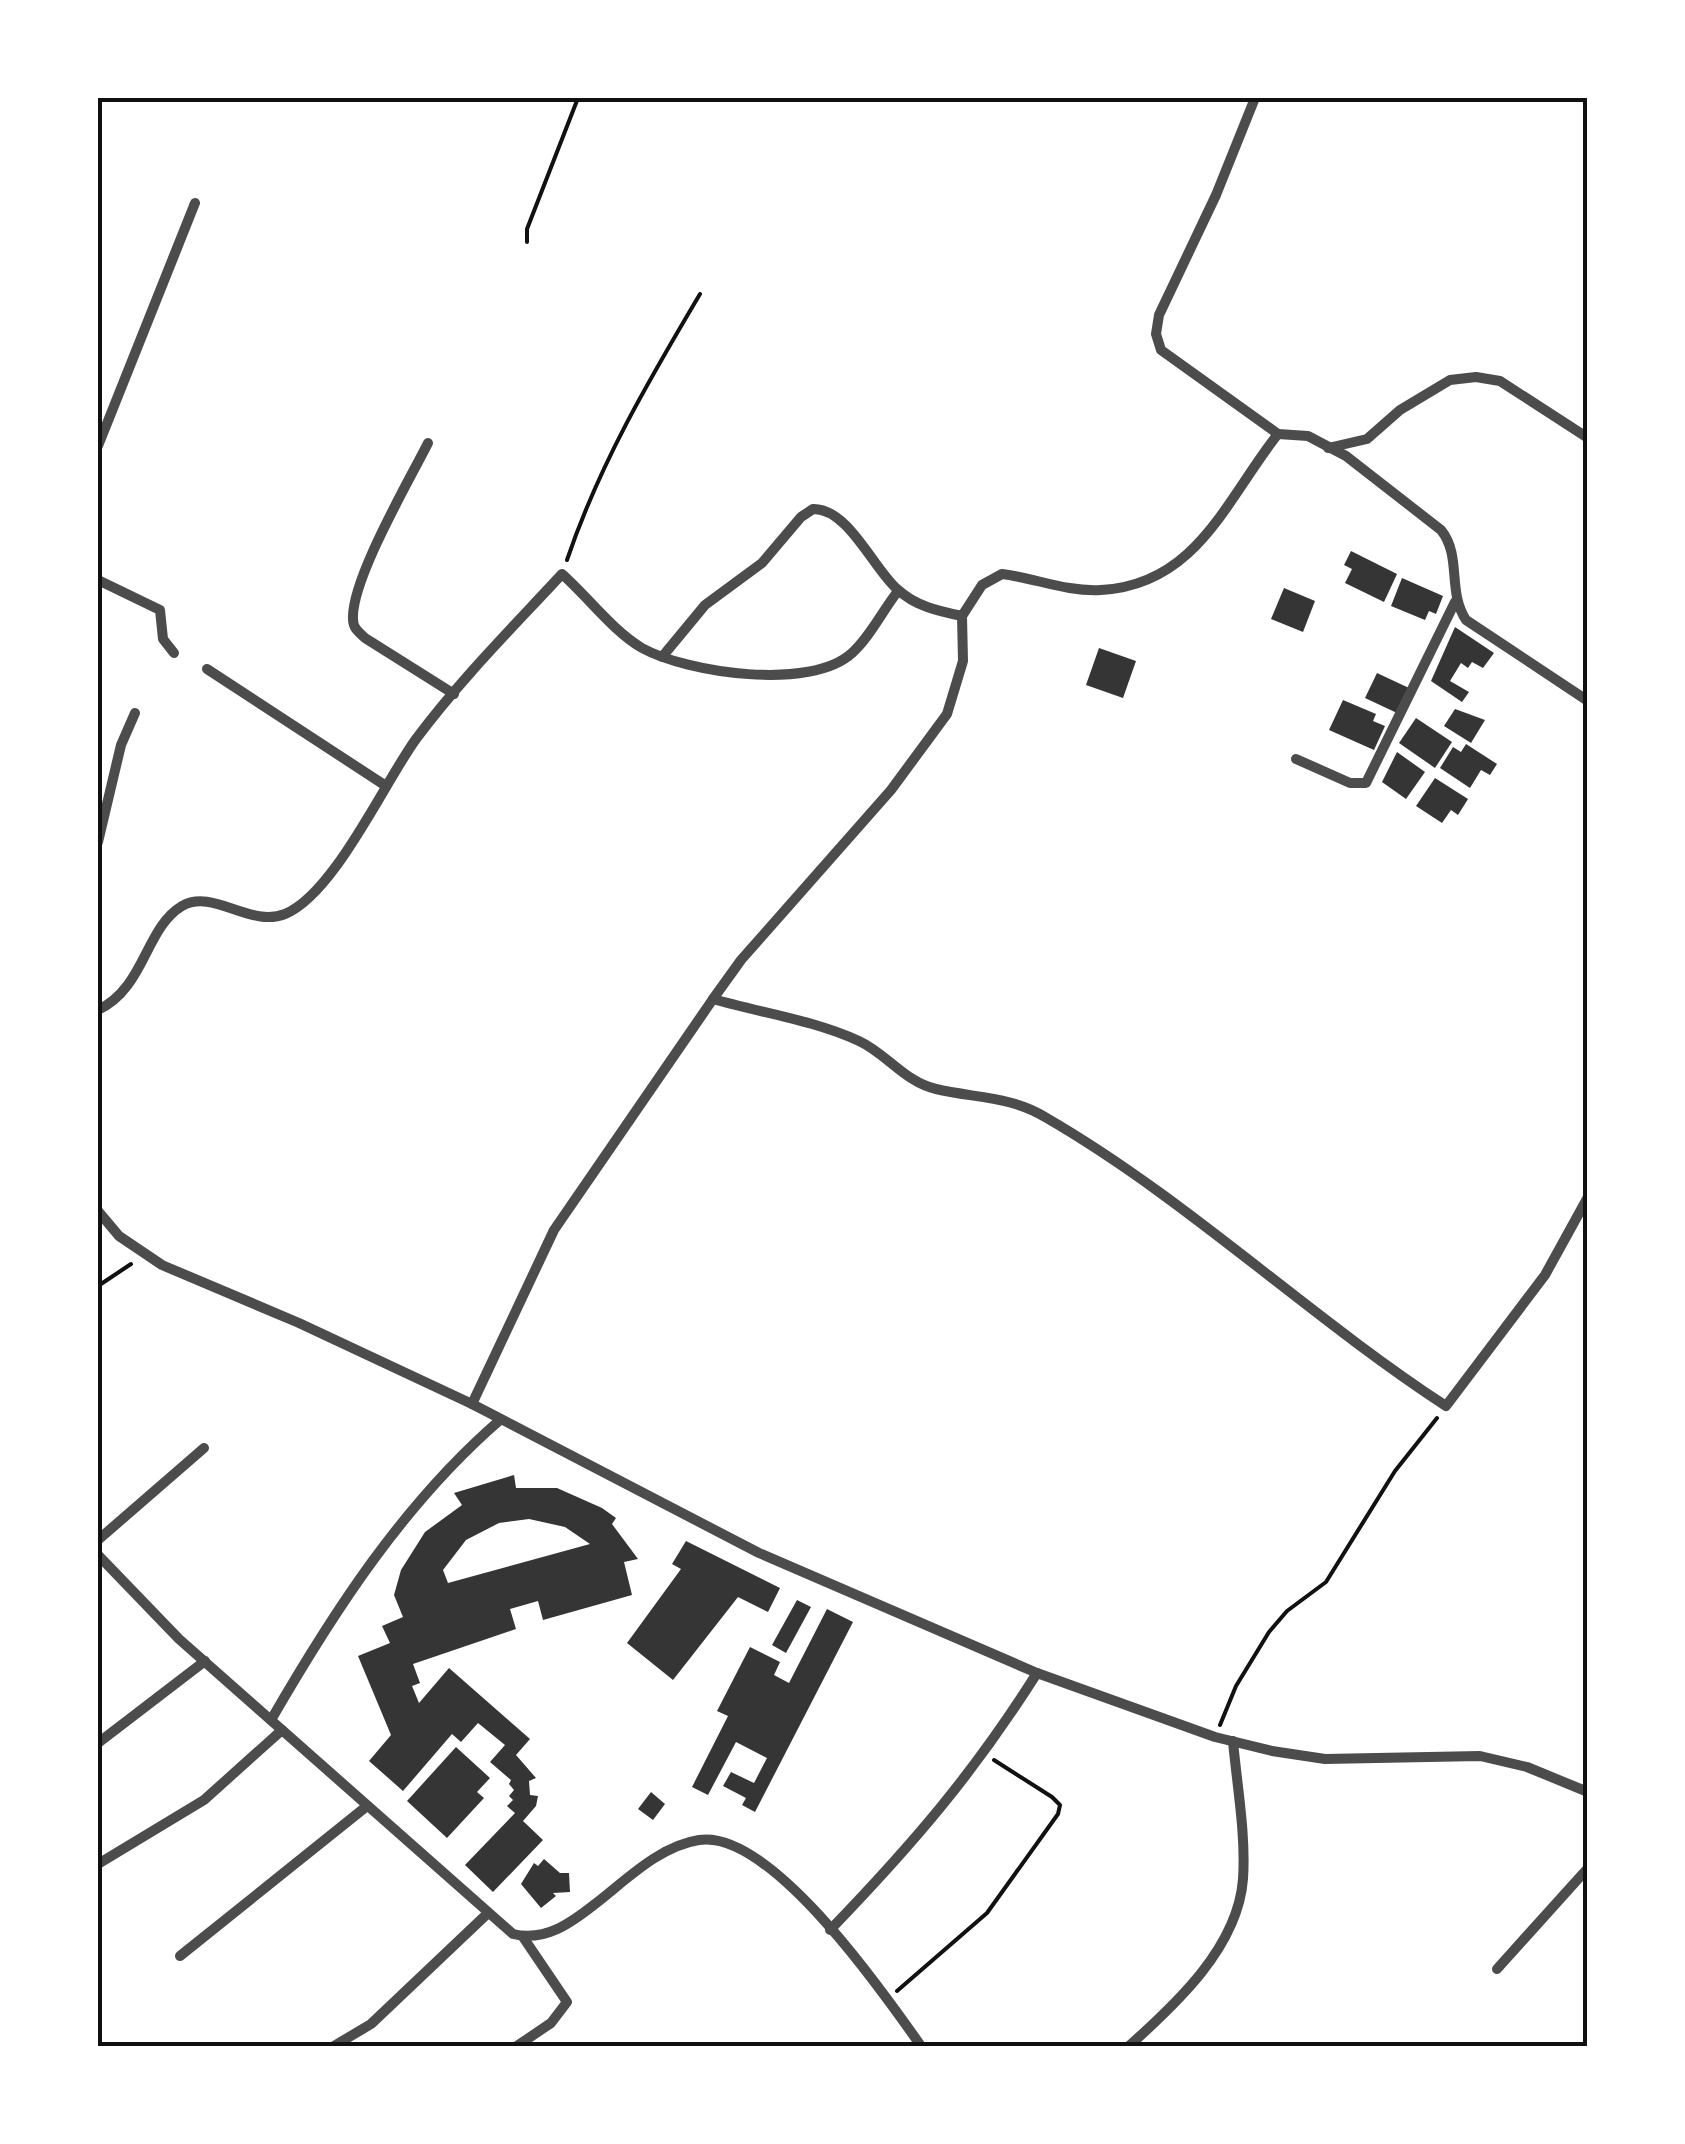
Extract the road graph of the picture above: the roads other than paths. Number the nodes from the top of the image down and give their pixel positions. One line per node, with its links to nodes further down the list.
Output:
1 (1255, 98): 3 (street)
2 (195, 203): 6 (street)
3 (1278, 434): 7 (street); 11 (street)
4 (1588, 438): 7 (street)
5 (428, 443): 15 (street)
6 (98, 446)
7 (1328, 448): 10 (street)
8 (98, 580): 12 (street)
9 (898, 590): 11 (street); 13 (street); 13 (street)
10 (1455, 602): 16 (street); 18 (street)
11 (962, 616): 21 (street)
12 (174, 653)
13 (662, 657): 15 (street)
14 (207, 669): 19 (street)
15 (454, 694): 19 (street)
16 (1588, 702)
17 (135, 713): 20 (street)
18 (1296, 759)
19 (386, 786): 22 (street)
20 (98, 842)
21 (713, 1000): 23 (street); 25 (street)
22 (98, 1010)
23 (1588, 1197)
24 (98, 1211): 25 (street)
25 (472, 1404): 26 (street)
26 (500, 1420): 33 (street); 34 (street)
27 (204, 1448): 28 (street)
28 (98, 1540)
29 (98, 1555): 30 (street)
30 (108, 1566): 31 (street); 32 (street)
31 (98, 1574)
32 (205, 1661): 34 (street); 37 (street)
33 (1036, 1673): 36 (street); 43 (street)
34 (271, 1720): 35 (street)
35 (282, 1730): 39 (street); 40 (street)
36 (1233, 1741): 38 (street); 50 (street)
37 (98, 1743)
38 (1588, 1792)
39 (367, 1806): 42 (street); 45 (street)
40 (98, 1864)
41 (1588, 1868): 46 (street)
42 (486, 1914): 44 (street); 47 (street)
43 (830, 1930): 44 (street); 49 (street)
44 (523, 1937): 48 (street)
45 (180, 1956)
46 (1497, 1970)
47 (334, 2046)
48 (518, 2046)
49 (921, 2046)
50 (1129, 2046)

